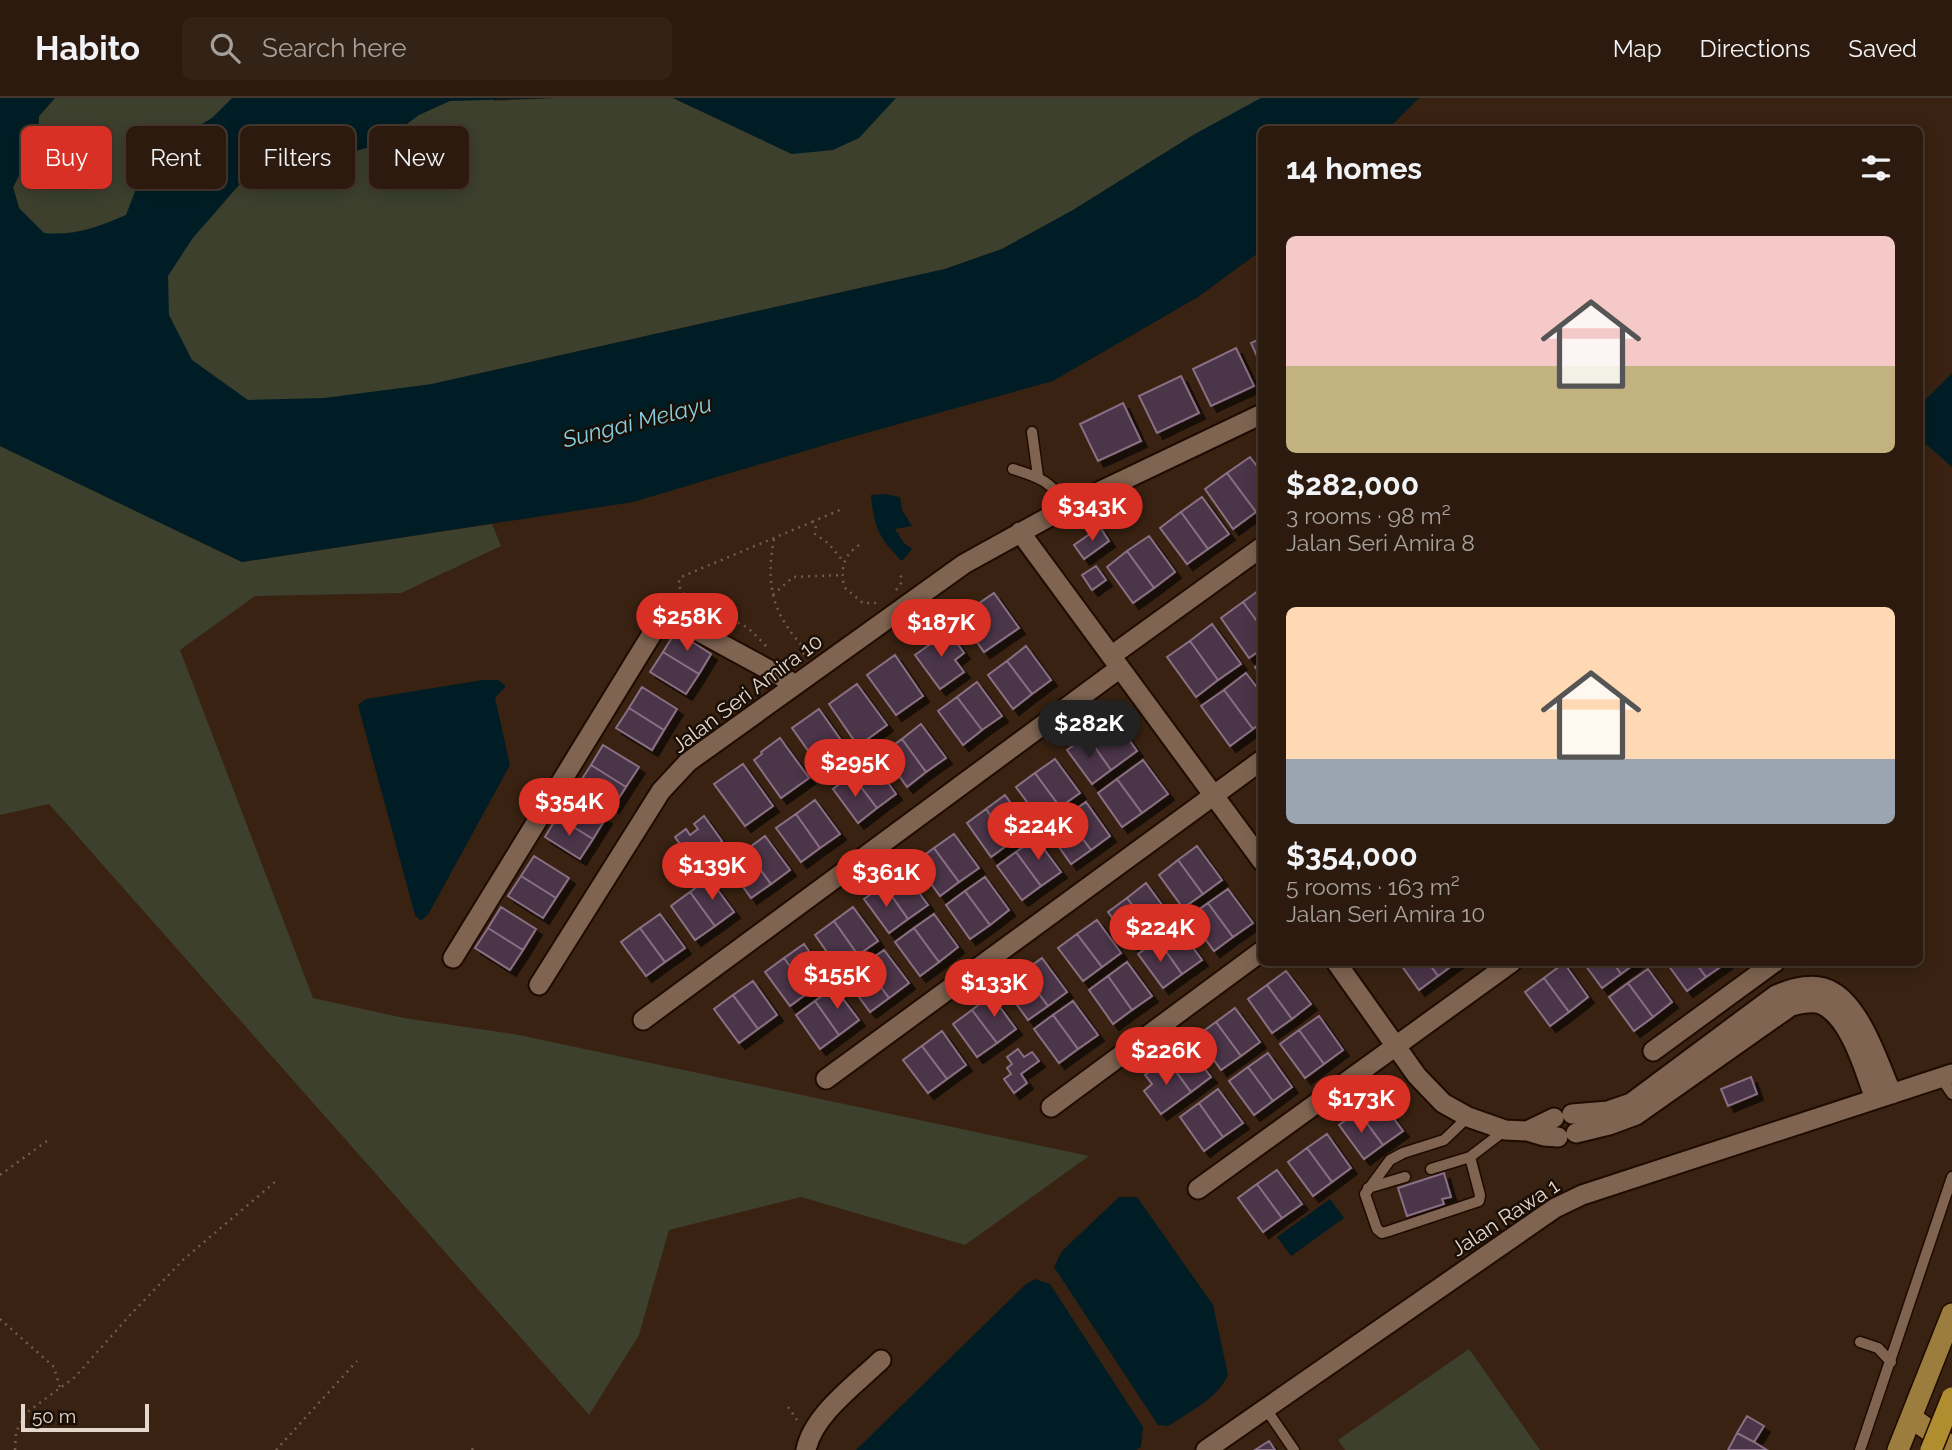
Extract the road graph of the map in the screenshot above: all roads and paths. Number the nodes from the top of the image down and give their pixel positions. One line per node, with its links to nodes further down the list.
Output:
1 (1258, 416): 5 (street, Jalan Seri Amira 10)
2 (1032, 432): 4 (lane)
3 (1013, 469): 4 (lane)
4 (1038, 476): 5 (lane)
5 (1066, 507): 8 (street, Jalan Seri Amira 10)
6 (840, 510): 7 (path)
7 (812, 522): 9 (path); 12 (path)
8 (1020, 532): 20 (street, Jalan Seri Amira 10); 22 (street)
9 (774, 538): 15 (path); 18 (path)
10 (859, 545): 12 (path)
11 (1258, 550): 22 (street)
12 (843, 561): 14 (path)
13 (901, 574): 16 (path)
14 (842, 575): 15 (path); 17 (path)
15 (772, 596): 19 (path)
16 (891, 596)
17 (884, 600)
18 (766, 647)
19 (808, 652): 20 (path); 21 (path)
20 (832, 658): 23 (street, Jalan Seri Amira 10)
21 (784, 659)
22 (1116, 662): 25 (street); 33 (street)
23 (795, 684): 28 (street); 32 (street, Jalan Seri Amira 10)
24 (1258, 763): 25 (street)
25 (1213, 796): 26 (street); 36 (street)
26 (1258, 857)
27 (1258, 954): 39 (street)
28 (453, 958)
29 (1339, 966): 34 (street)
30 (1507, 966): 34 (street)
31 (1770, 966): 35 (street)
32 (539, 985)
33 (643, 1020)
34 (1397, 1046): 40 (street); 50 (street)
35 (1653, 1051)
36 (826, 1079)
37 (1949, 1080): 38 (street, Jalan Rawa 1)
38 (1884, 1097): 41 (street); 62 (street, Jalan Rawa 1)
39 (1051, 1107)
40 (1468, 1116): 41 (street); 49 (lane)
41 (1505, 1130): 43 (lane)
42 (51, 1138): 45 (path)
43 (1470, 1157): 44 (lane); 49 (lane)
44 (1431, 1169)
45 (0, 1175)
46 (1405, 1177): 49 (lane)
47 (1952, 1177): 58 (lane)
48 (275, 1182): 59 (path)
49 (1368, 1188)
50 (1198, 1189)
51 (1952, 1302): 53 (street)
52 (0, 1319): 59 (path)
53 (1950, 1319): 55 (main road); 60 (main road)
54 (1860, 1342): 58 (lane)
55 (1952, 1351)
56 (357, 1360): 68 (path)
57 (881, 1360): 70 (street)
58 (1891, 1362): 73 (lane)
59 (60, 1388): 67 (path)
60 (1922, 1393): 63 (main road); 64 (main road)
61 (1952, 1398): 75 (highway, bridge)
62 (1266, 1409): 71 (street, Jalan Rawa 1); 72 (lane)
63 (1952, 1416)
64 (1912, 1418): 66 (main road); 74 (main road)
65 (475, 1444): 69 (path)
66 (1952, 1447)
67 (15, 1450)
68 (276, 1450)
69 (472, 1450)
70 (806, 1450)
71 (1206, 1450)
72 (1294, 1450)
73 (1860, 1450)
74 (1898, 1450)
75 (1931, 1450)

